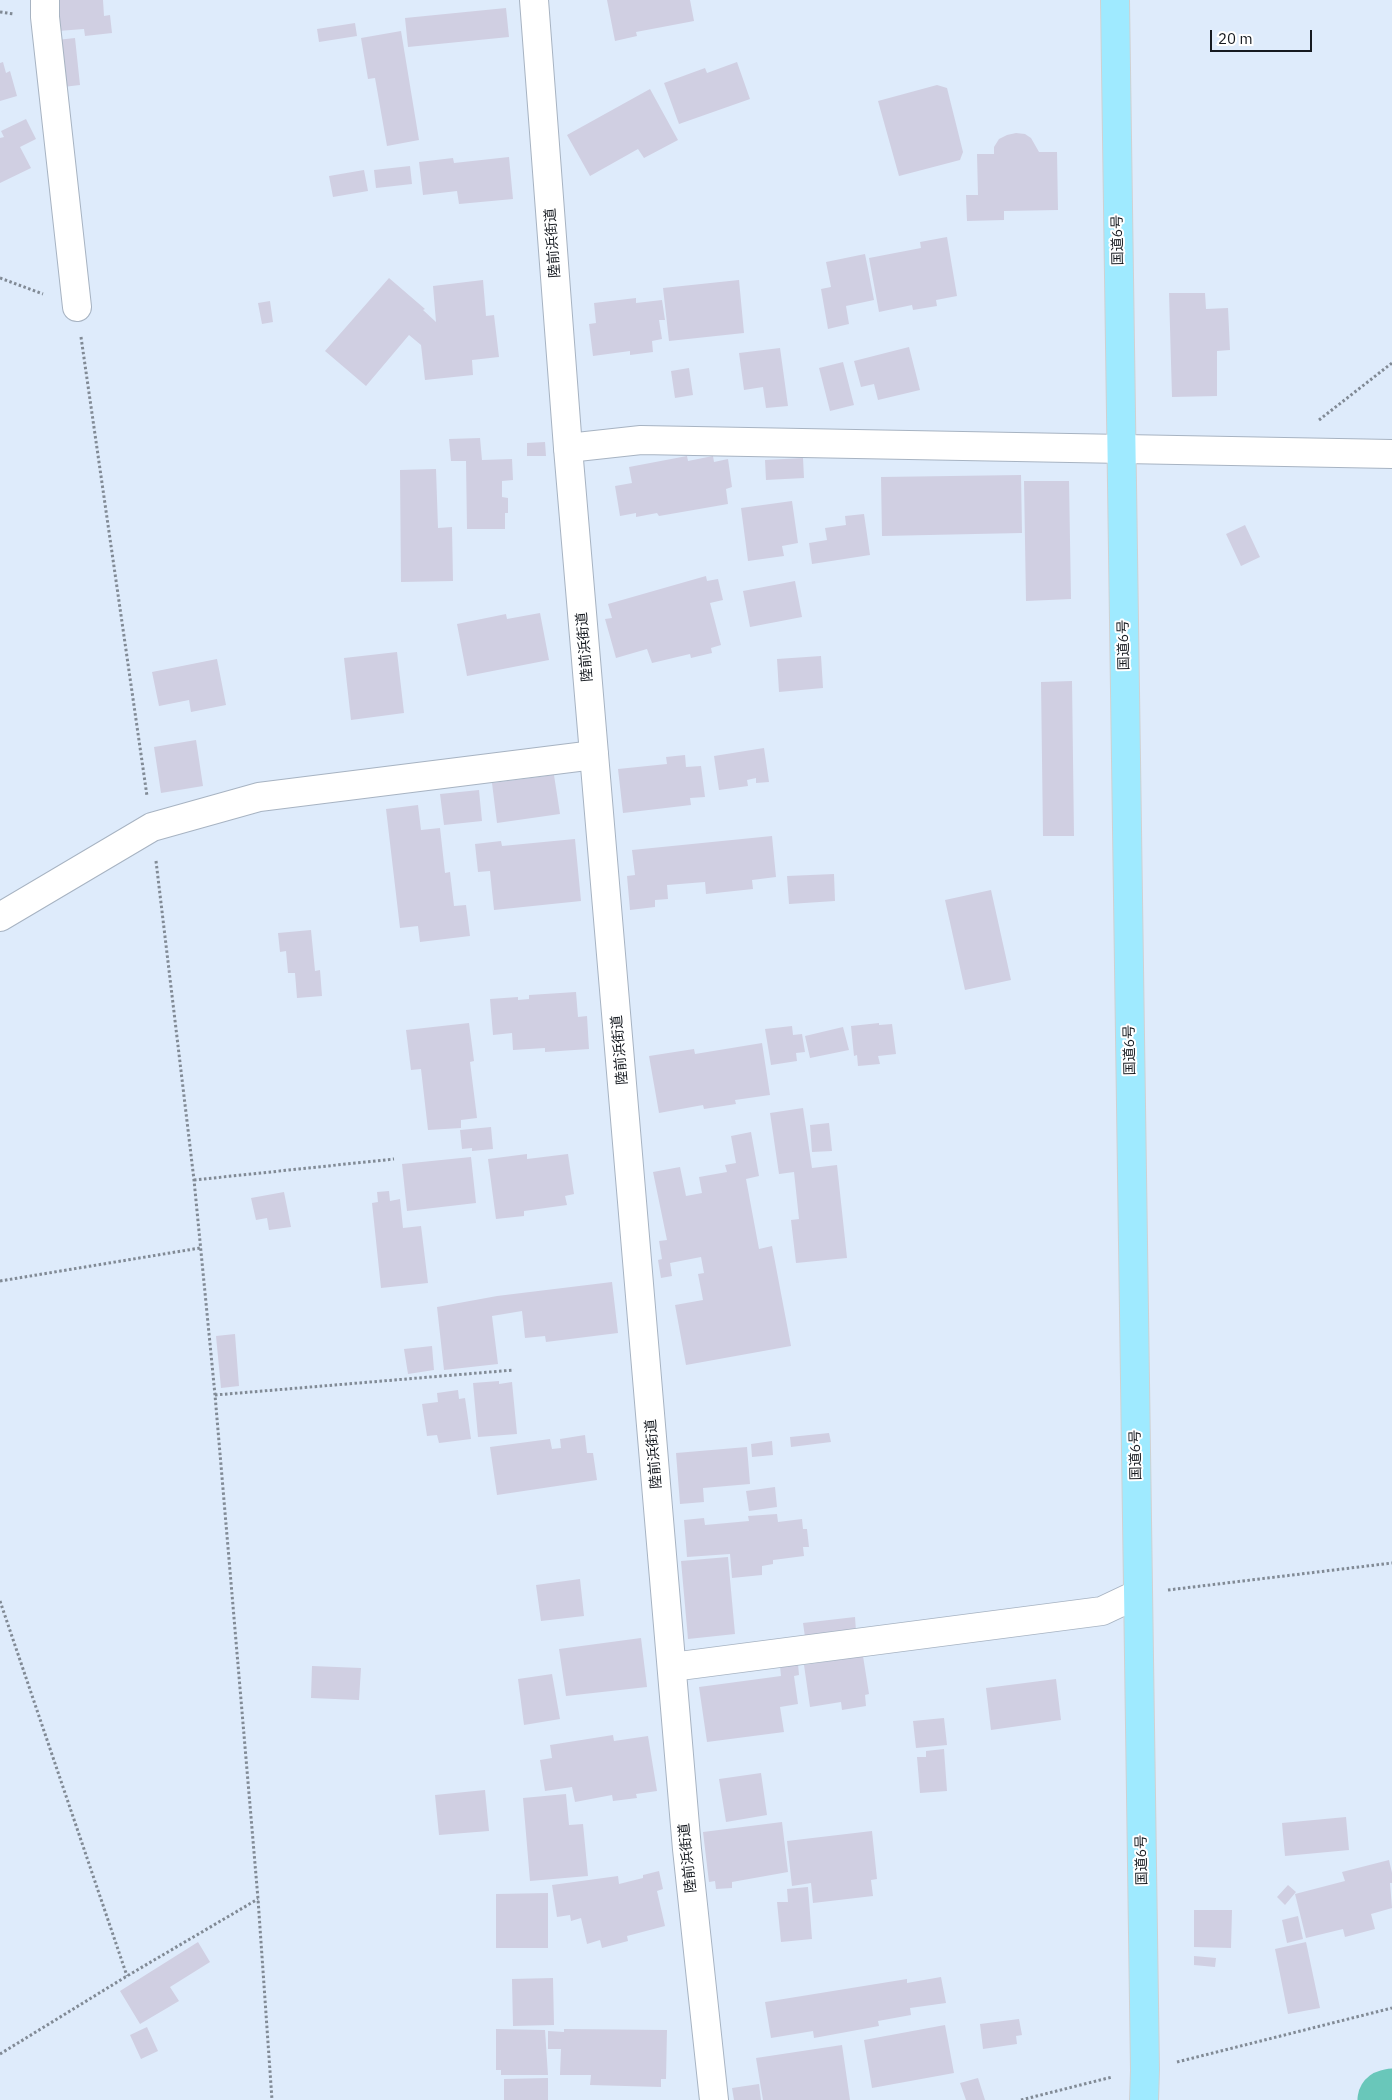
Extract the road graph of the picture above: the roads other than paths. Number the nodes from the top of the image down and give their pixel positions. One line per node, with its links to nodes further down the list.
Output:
1 (45, 0): 4 (street)
2 (534, 0): 5 (street, 陸前浜街道)
3 (1115, 0): 6 (highway, 国道6号)
4 (77, 307)
5 (568, 448): 6 (street); 8 (street, 陸前浜街道)
6 (1121, 448): 7 (street); 10 (highway, 国道6号)
7 (1392, 454)
8 (594, 755): 9 (street); 11 (street, 陸前浜街道)
9 (0, 917)
10 (1138, 1594): 11 (street); 12 (highway, 国道6号)
11 (672, 1667): 13 (street, 陸前浜街道)
12 (1145, 2085)
13 (714, 2100)

